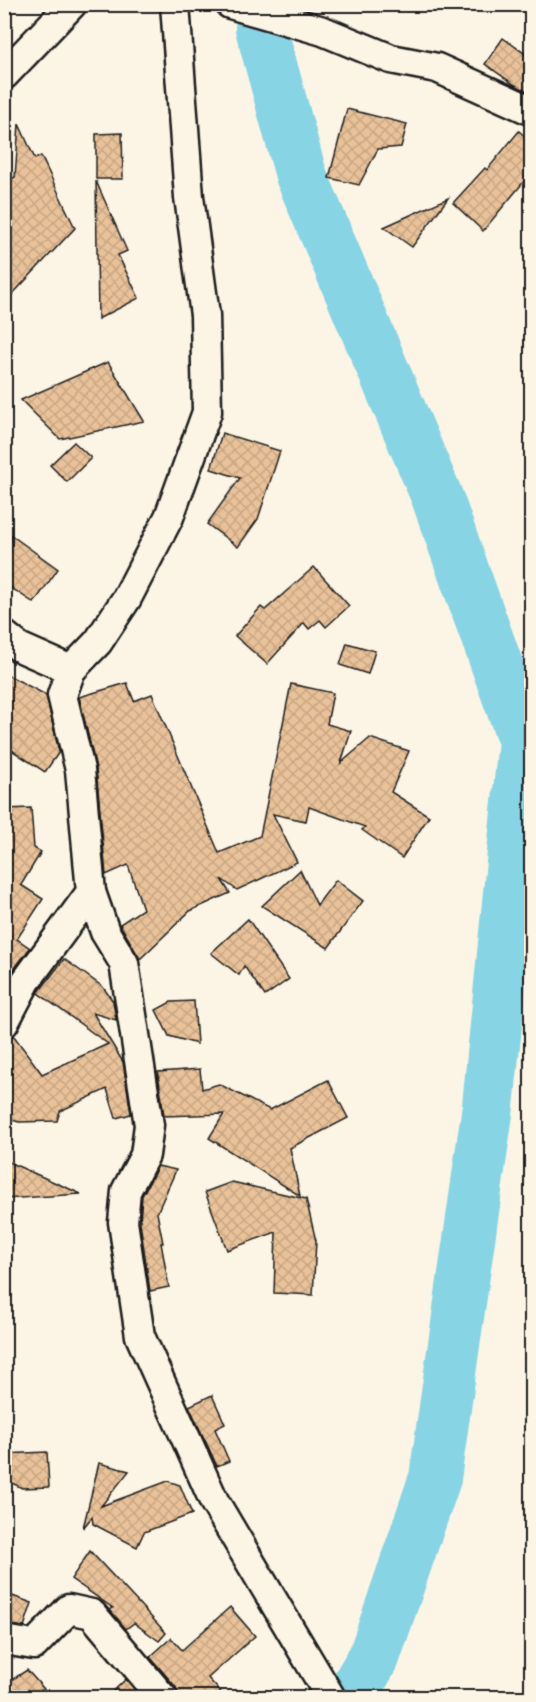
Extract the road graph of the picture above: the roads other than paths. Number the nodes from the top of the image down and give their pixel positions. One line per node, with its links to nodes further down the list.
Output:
1 (72, 4): 4 (street)
2 (175, 4): 7 (street)
3 (230, 4): 5 (street)
4 (4, 75)
5 (531, 111)
6 (4, 635): 7 (street)
7 (71, 670): 8 (street)
8 (91, 892): 9 (street); 12 (street)
9 (4, 1023)
10 (4, 1640): 11 (street)
11 (163, 1698)
12 (331, 1698)

